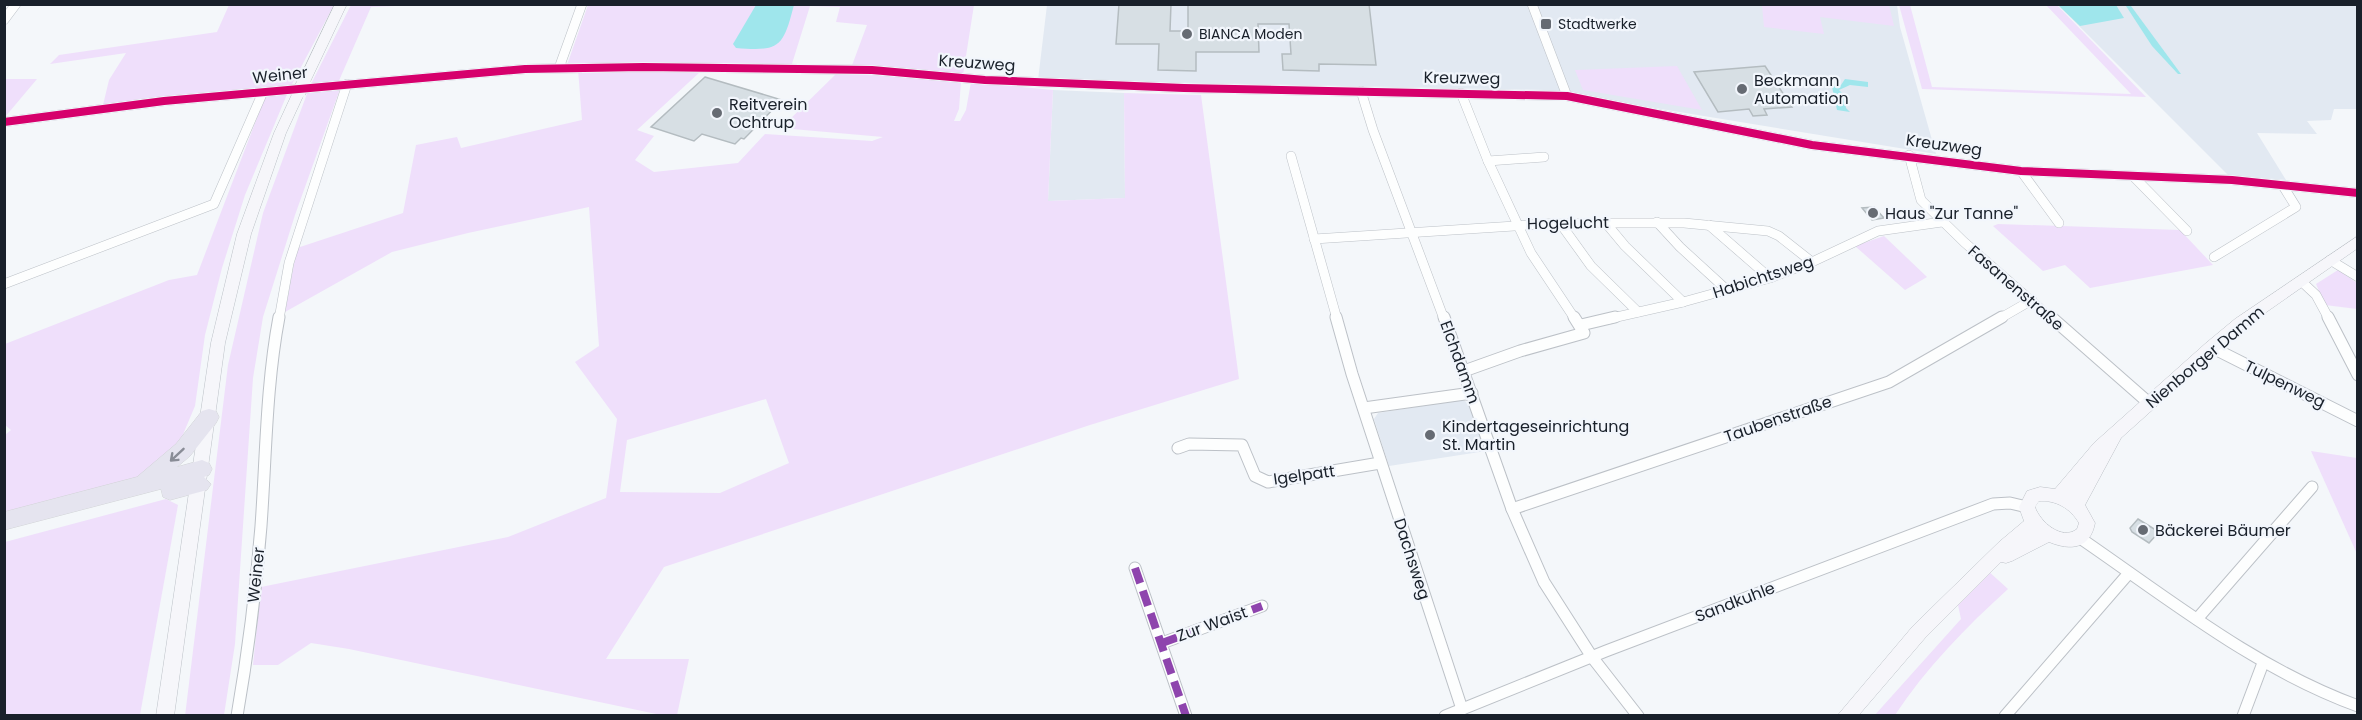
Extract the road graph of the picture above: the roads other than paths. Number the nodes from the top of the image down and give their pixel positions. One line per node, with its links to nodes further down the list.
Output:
1 (16, 4): 5 (street)
2 (341, 4): 50 (street)
3 (582, 4): 6 (street)
4 (1532, 4): 11 (street)
5 (4, 20)
6 (559, 68): 7 (street, Weiner); 8 (street, Kreuzweg)
7 (347, 84): 9 (street, Weiner); 78 (street, Weiner)
8 (1361, 91): 10 (street, Kreuzweg); 29 (street, Elchdamm)
9 (263, 92): 12 (street, Weiner); 38 (street)
10 (1461, 93): 11 (street, Kreuzweg); 16 (street)
11 (1567, 96): 13 (street, Kreuzweg)
12 (4, 122)
13 (1909, 155): 17 (street, Kreuzweg); 23 (street, Fasanenstraße)
14 (1291, 156): 30 (street, Dachsweg)
15 (1544, 157): 16 (street)
16 (1488, 161): 26 (street)
17 (2021, 171): 18 (street, Kreuzweg); 25 (street)
18 (2134, 177): 19 (street, Kreuzweg); 28 (street)
19 (2283, 186): 20 (street, Kreuzweg); 32 (street)
20 (2358, 193)
21 (1605, 222): 22 (street, Hogelucht); 24 (street, Hogelucht); 41 (street)
22 (1657, 222): 27 (street, Hogelucht); 39 (street)
23 (1942, 222): 34 (street, Habichtsweg); 40 (street, Fasanenstraße)
24 (1560, 223): 26 (street, Hogelucht); 42 (street)
25 (2058, 223)
26 (1517, 224): 29 (street, Hogelucht); 43 (street)
27 (1709, 225): 34 (street, Hogelucht); 36 (street)
28 (2187, 231)
29 (1413, 232): 30 (street, Hogelucht); 45 (street, Elchdamm)
30 (1314, 239): 49 (street, Dachsweg)
31 (2358, 241): 33 (street, Nienborger Damm)
32 (2214, 257)
33 (2330, 260): 35 (street); 37 (street, Nienborger Damm)
34 (1812, 262): 36 (street, Habichtsweg)
35 (2358, 277)
36 (1770, 278): 39 (street, Habichtsweg)
37 (2301, 281): 44 (street, Nienborger Damm); 46 (street)
38 (4, 284)
39 (1727, 290): 41 (street, Habichtsweg)
40 (2032, 300): 48 (street, Fasanenstraße); 61 (street, Taubenstraße)
41 (1683, 302): 42 (street, Habichtsweg)
42 (1638, 312): 43 (street, Habichtsweg)
43 (1581, 325): 45 (street)
44 (2211, 347): 48 (street, Nienborger Damm); 51 (street, Tulpenweg)
45 (1464, 371): 47 (street, Elchdamm)
46 (2358, 375)
47 (1472, 393): 49 (street); 61 (street, Elchdamm)
48 (2149, 403): 52 (street, Nienborger Damm)
49 (1364, 408): 54 (street, Dachsweg)
50 (209, 417): 55 (street); 56 (highway, one-way to 56)
51 (2358, 421)
52 (2115, 436): 58 (street, Nienborger Damm); 59 (street, Nienborger Damm)
53 (1178, 448): 54 (street, Igelpatt)
54 (1380, 463): 76 (street, Dachsweg)
55 (201, 477): 56 (highway); 64 (highway); 77 (street)
56 (138, 487): 62 (highway)
57 (2312, 488): 71 (street)
58 (2058, 496): 59 (street); 60 (street)
59 (2076, 506): 66 (street)
60 (2027, 507): 63 (street); 73 (street, Sandkuhle)
61 (1512, 510): 73 (street, Elchdamm)
62 (4, 521)
63 (2034, 524): 65 (street); 68 (street)
64 (4, 533)
65 (2048, 534): 66 (street); 68 (street)
66 (2080, 538): 69 (street)
67 (1135, 568): 72 (street, Zur Waist)
68 (1982, 569): 82 (street)
69 (2128, 573): 71 (street); 83 (street)
70 (1262, 606): 72 (street, Zur Waist)
71 (2198, 619): 74 (street)
72 (1162, 643): 79 (street, Zur Waist)
73 (1592, 657): 76 (street, Sandkuhle); 81 (street, Elchdamm)
74 (2264, 663): 75 (street); 84 (street)
75 (2358, 706)
76 (1462, 709): 80 (street, Sandkuhle)
77 (165, 716)
78 (237, 716)
79 (1186, 716)
80 (1445, 716)
81 (1638, 716)
82 (1846, 716)
83 (2005, 716)
84 (2243, 716)

